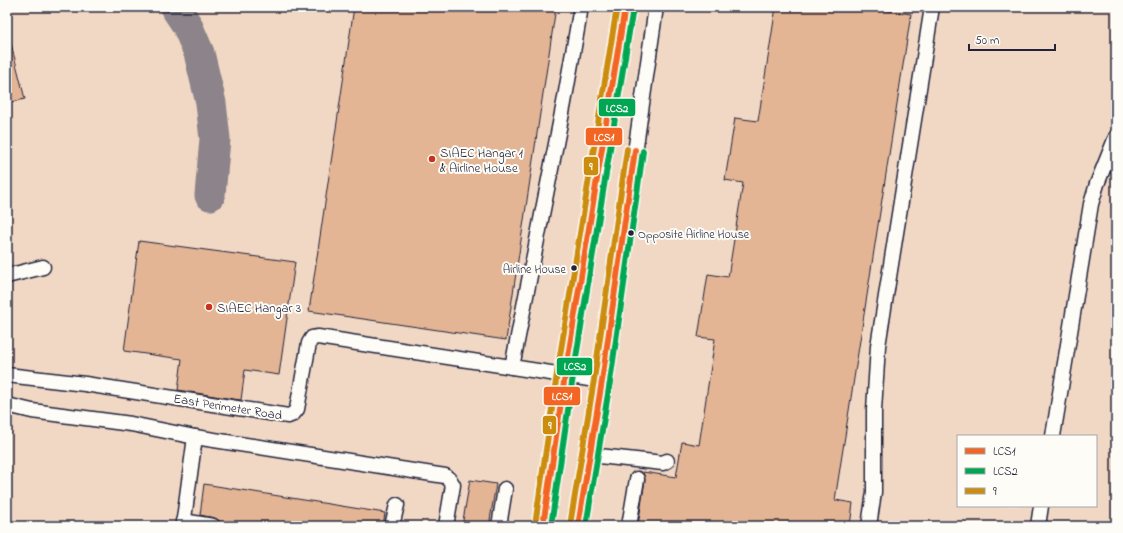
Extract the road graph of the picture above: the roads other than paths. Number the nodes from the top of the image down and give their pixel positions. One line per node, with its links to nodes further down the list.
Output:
1 (581, 7): 8 (lane)
2 (625, 7): 10 (lane)
3 (656, 7): 11 (lane)
4 (932, 7): 29 (lane)
5 (1116, 137): 13 (lane)
6 (43, 267): 7 (lane)
7 (7, 276)
8 (512, 367): 9 (lane, East Perimeter Road); 10 (lane, East Perimeter Road)
9 (7, 375)
10 (565, 375): 11 (lane, East Perimeter Road); 26 (lane)
11 (602, 381): 15 (lane)
12 (7, 405): 14 (lane)
13 (1053, 435)
14 (195, 437): 21 (lane); 24 (lane)
15 (590, 455): 16 (lane); 27 (lane)
16 (667, 462)
17 (637, 478): 28 (lane)
18 (505, 489): 25 (lane)
19 (397, 505): 23 (lane)
20 (1041, 507): 30 (lane)
21 (183, 524): 22 (lane)
22 (213, 526)
23 (392, 526)
24 (446, 526)
25 (499, 526)
26 (543, 526)
27 (578, 526)
28 (629, 526)
29 (869, 526)
30 (1038, 526)

